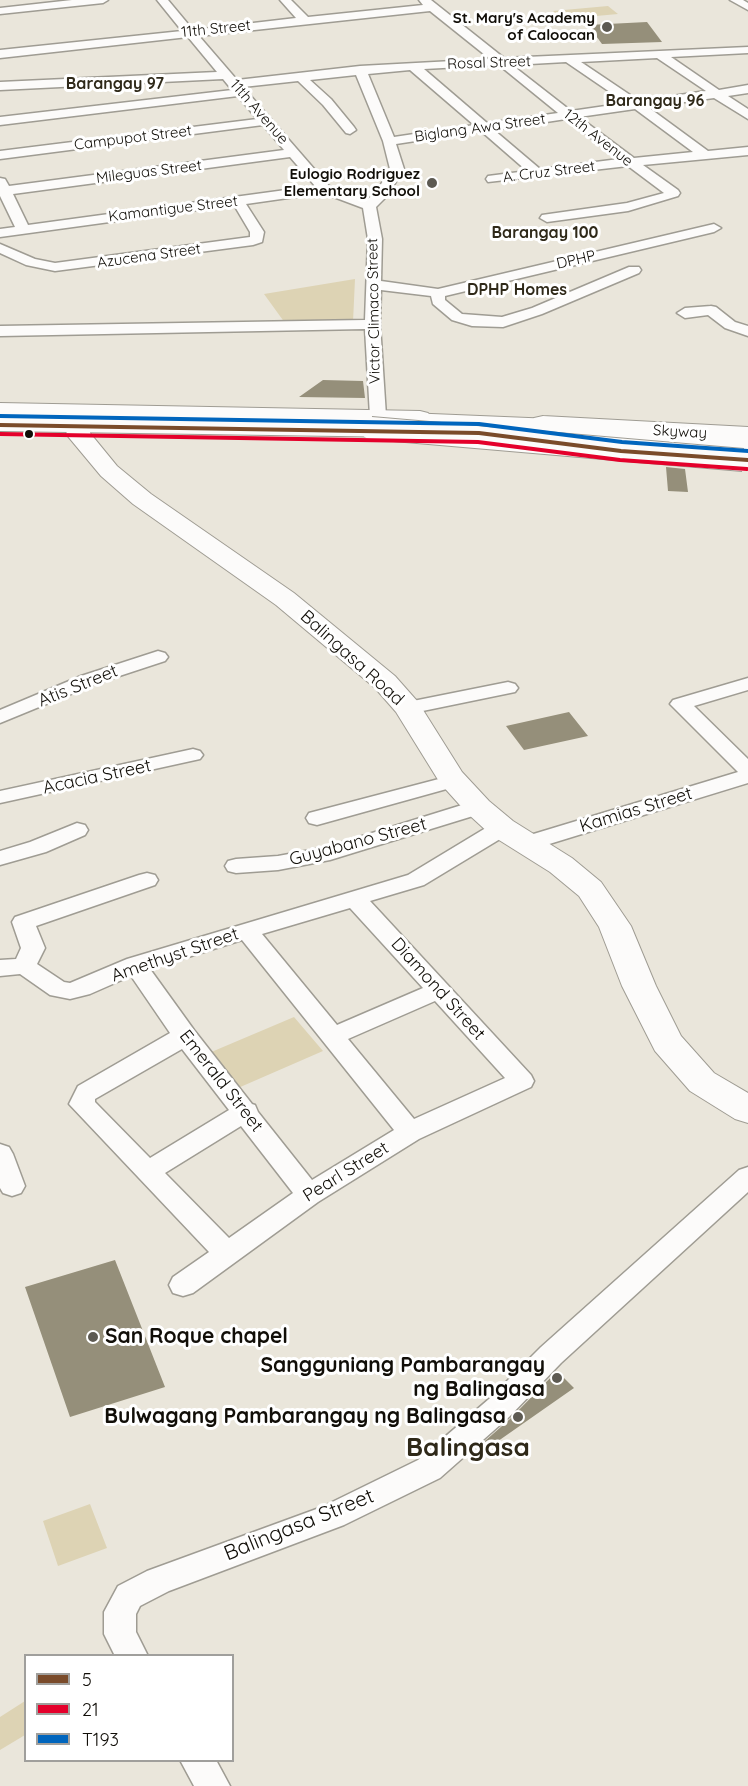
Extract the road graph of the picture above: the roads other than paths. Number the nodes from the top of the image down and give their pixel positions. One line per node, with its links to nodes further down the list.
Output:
1 (103, 0): 8 (street)
2 (162, 0): 10 (street, 11th Avenue)
3 (301, 0): 5 (street)
4 (735, 0): 7 (street)
5 (285, 1): 9 (street)
6 (429, 4): 9 (street, 11th Street); 15 (street, 12th Avenue)
7 (748, 7)
8 (0, 11)
9 (304, 20): 10 (street, 11th Street)
10 (189, 32): 12 (street, 11th Street); 19 (street, 11th Avenue)
11 (746, 50): 13 (street, Rosal Street)
12 (0, 54)
13 (659, 54): 14 (street, Rosal Street); 22 (street)
14 (569, 59): 15 (street, Rosal Street); 23 (street)
15 (501, 63): 16 (street, Rosal Street); 24 (street, 12th Avenue)
16 (413, 66): 17 (street, Rosal Street); 28 (street)
17 (360, 70): 18 (street, Rosal Street); 30 (street)
18 (299, 76): 19 (street, Rosal Street); 29 (street)
19 (234, 84): 20 (street); 26 (street); 27 (street, 11th Avenue)
20 (0, 87)
21 (748, 89): 22 (street, Biglang Awa Street)
22 (716, 93): 23 (street, Biglang Awa Street); 25 (street)
23 (637, 105): 24 (street, Biglang Awa Street); 34 (street)
24 (568, 115): 28 (street, Biglang Awa Street); 35 (street, 12th Avenue)
25 (748, 115)
26 (0, 121)
27 (267, 121): 32 (street, 11th Avenue); 33 (street, Campupot Street)
28 (482, 127): 30 (street, Biglang Awa Street); 36 (street)
29 (351, 130)
30 (389, 141): 41 (street)
31 (748, 151): 34 (street, A. Cruz Street)
32 (294, 153): 38 (street, Mileguas Street); 39 (street, 11th Avenue)
33 (0, 155)
34 (705, 155): 35 (street, A. Cruz Street)
35 (628, 162): 36 (street, A. Cruz Street); 42 (street, 12th Avenue)
36 (537, 173): 37 (street, A. Cruz Street)
37 (493, 179)
38 (2, 186): 43 (street)
39 (324, 189): 40 (street, Kamantigue Street); 41 (street, 11th Avenue)
40 (237, 200): 43 (street, Kamantigue Street); 46 (street, Azucena Street)
41 (369, 206): 48 (street, Victor Climaco Street)
42 (547, 218)
43 (23, 228): 45 (street, Kamantigue Street)
44 (714, 228): 49 (street, DPHP)
45 (0, 233)
46 (0, 248)
47 (634, 270): 49 (street, DPHP)
48 (372, 284): 49 (street, DPHP); 51 (street, Victor Climaco Street)
49 (438, 293)
50 (685, 313): 53 (street)
51 (372, 324): 52 (street); 56 (street, Victor Climaco Street)
52 (0, 331)
53 (748, 331)
54 (0, 412): 55 (main road, Skyway); 56 (main road)
55 (349, 418): 58 (main road); 61 (main road, Skyway)
56 (374, 422): 57 (main road, Skyway); 61 (main road); 62 (main road, Skyway, bridge); 63 (main road, bridge)
57 (0, 424): 59 (main road)
58 (748, 425)
59 (79, 426): 60 (main road); 67 (street, Balingasa Road)
60 (479, 433): 62 (main road); 63 (street)
61 (748, 435)
62 (748, 446)
63 (748, 460)
64 (158, 657): 68 (street, Atis Street)
65 (748, 684): 70 (street)
66 (508, 688): 67 (street)
67 (408, 708): 72 (street, Balingasa Road)
68 (0, 717)
69 (193, 755): 73 (street, Acacia Street)
70 (748, 771)
71 (748, 776): 77 (street, Kamias Street)
72 (454, 781): 74 (street, Balingasa Road); 75 (street)
73 (0, 797)
74 (478, 807): 77 (street, Balingasa Road); 79 (street, Guyabano Street)
75 (317, 818)
76 (77, 830): 78 (street)
77 (514, 836): 81 (street, Kamias Street); 90 (street, Balingasa Road)
78 (0, 858)
79 (236, 866)
80 (147, 880): 84 (street)
81 (354, 898): 82 (street, Amethyst Street); 86 (street, Diamond Street)
82 (247, 931): 83 (street, Amethyst Street); 88 (street)
83 (135, 965): 84 (street, Amethyst Street); 87 (street, Emerald Street)
84 (24, 966): 85 (street)
85 (0, 968)
86 (440, 990): 88 (street); 89 (street, Diamond Street)
87 (185, 1036): 91 (street, Emerald Street); 94 (street)
88 (333, 1036): 92 (street)
89 (522, 1081): 92 (street, Pearl Street)
90 (748, 1110)
91 (246, 1111): 94 (street); 97 (street, Emerald Street)
92 (410, 1132): 97 (street, Pearl Street)
93 (0, 1154): 96 (street)
94 (147, 1172): 98 (street)
95 (748, 1177): 100 (street, Balingasa Street)
96 (12, 1186)
97 (309, 1195): 98 (street, Pearl Street)
98 (226, 1252): 99 (street, Pearl Street)
99 (183, 1285)
100 (131, 1654)
101 (198, 1762): 102 (street)
102 (213, 1786)

